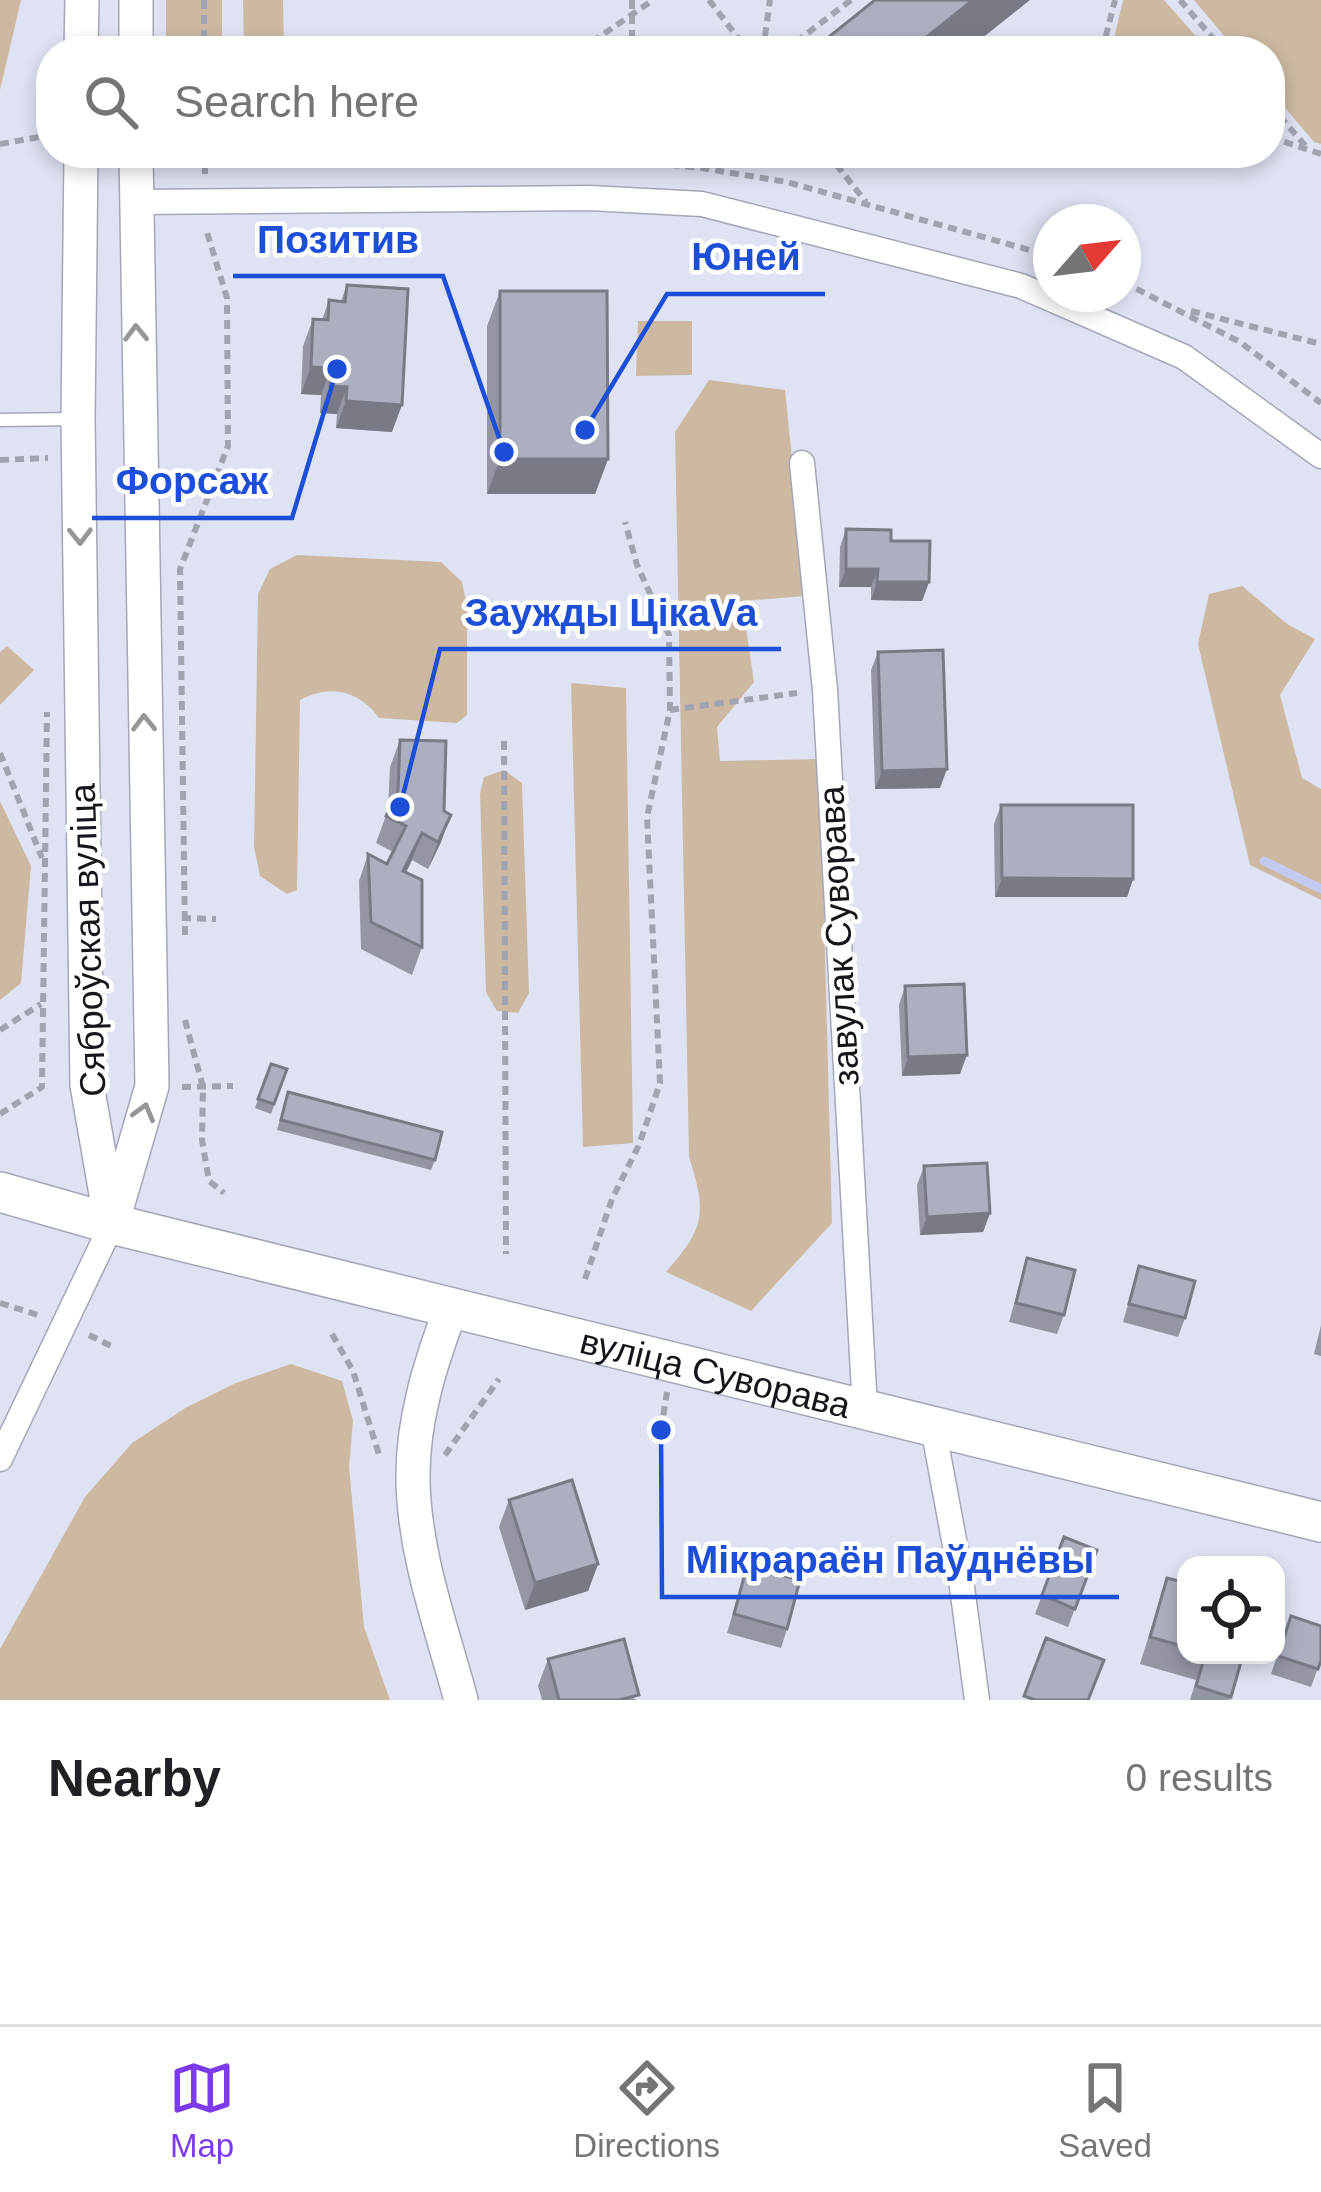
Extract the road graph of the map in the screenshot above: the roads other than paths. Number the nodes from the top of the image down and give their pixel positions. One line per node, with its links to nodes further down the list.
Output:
1 (82, 0): 3 (main road)
2 (136, 0): 4 (main road)
3 (82, 36)
4 (136, 36)
5 (81, 168): 8 (main road, Сяброўская вуліца)
6 (135, 168): 7 (main road, Сяброўская вуліца)
7 (134, 202): 10 (street); 13 (main road, Сяброўская вуліца, one-way to 7)
8 (78, 419): 9 (lane); 13 (main road, Сяброўская вуліца, one-way to 13)
9 (0, 420)
10 (1321, 456)
11 (802, 463): 15 (street, завулак Суворава)
12 (0, 1192): 13 (main road, вуліца Суворава)
13 (112, 1224): 14 (main road, вуліца Суворава); 17 (street)
14 (452, 1306): 15 (main road, вуліца Суворава); 19 (main road)
15 (865, 1409): 16 (main road, вуліца Суворава)
16 (933, 1427): 18 (main road, вуліца Суворава); 20 (street)
17 (0, 1459)
18 (1321, 1522)
19 (461, 1700)
20 (977, 1700)

